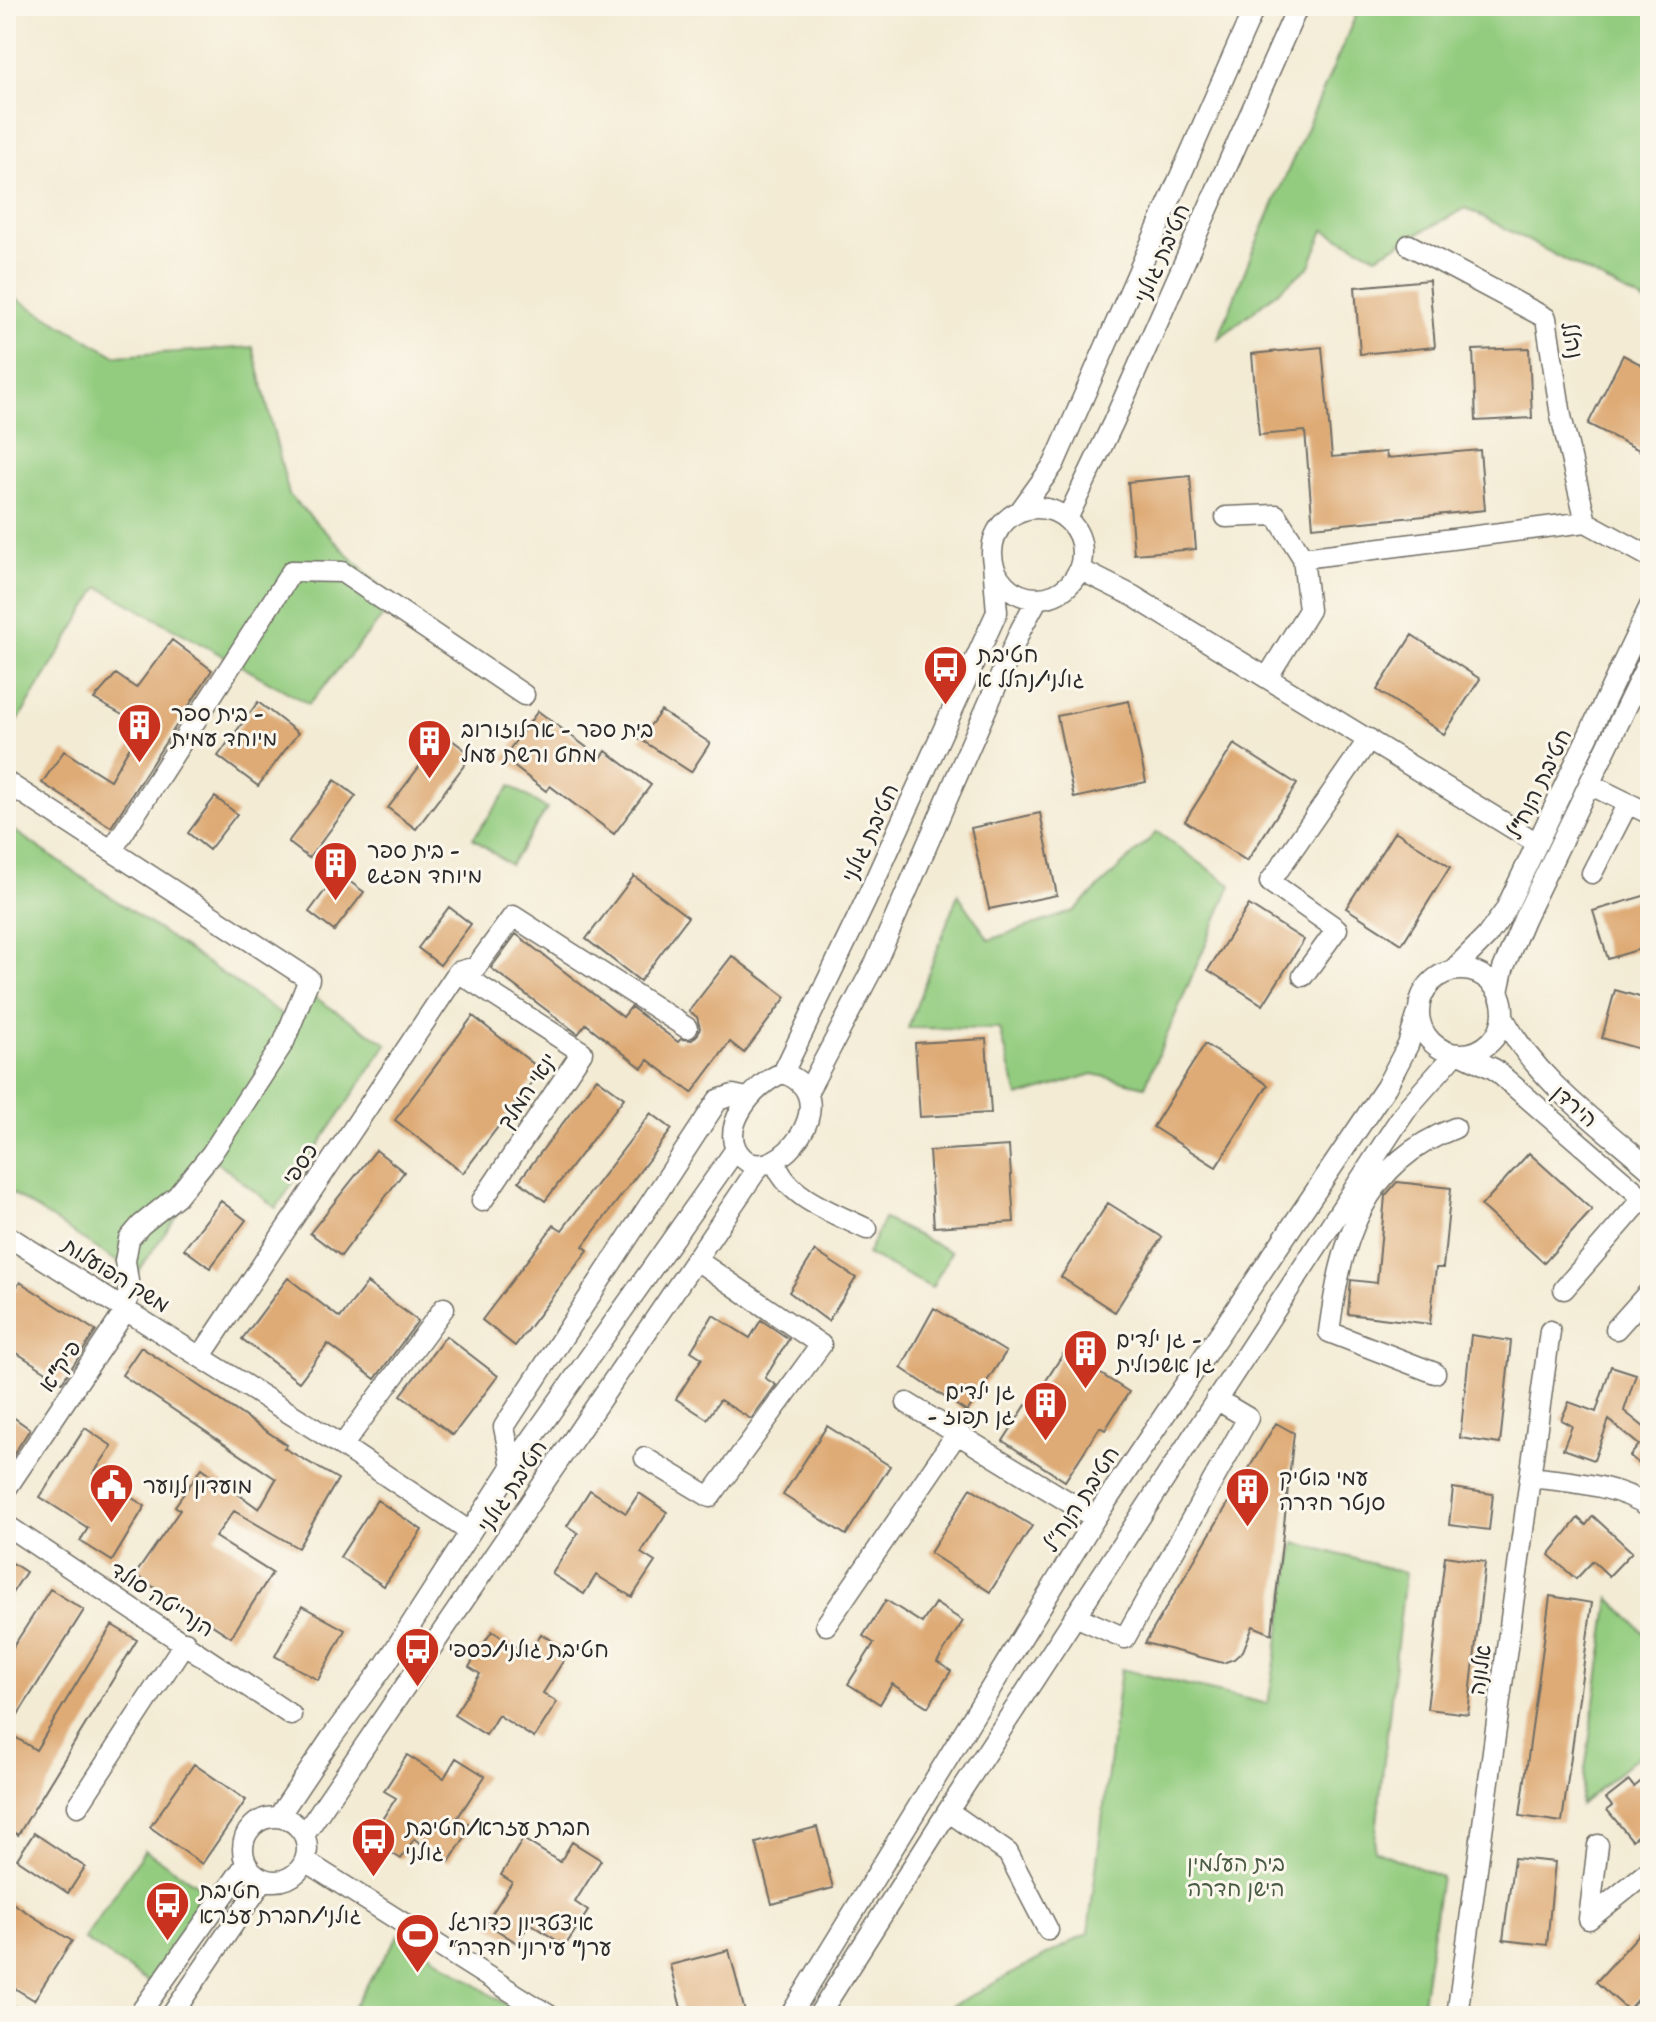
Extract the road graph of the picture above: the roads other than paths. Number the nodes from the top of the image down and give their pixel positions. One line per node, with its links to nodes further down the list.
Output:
1 (1255, 6): 4 (street, חטיבת גולני)
2 (1298, 6): 6 (street, חטיבת גולני)
3 (1409, 245): 7 (street, נהלל)
4 (1020, 511): 6 (street); 10 (street)
5 (1226, 517): 9 (street)
6 (1067, 519): 11 (street)
7 (1586, 522): 8 (street); 9 (street)
8 (1650, 557)
9 (1303, 558): 15 (street)
10 (993, 563): 12 (street); 33 (street, חטיבת גולני)
11 (1079, 569): 12 (street); 15 (street)
12 (1038, 598): 34 (street)
13 (1650, 606): 22 (street, חטיבת הנח"ל)
14 (1650, 658): 19 (street, חטיבת הנח"ל)
15 (1267, 678): 17 (street)
16 (524, 695): 23 (street)
17 (1369, 739): 22 (street); 27 (street)
18 (6, 782): 23 (street)
19 (1589, 784): 20 (street); 28 (street, חטיבת הנח"ל)
20 (1628, 803): 21 (street); 24 (street)
21 (1650, 814)
22 (1537, 843): 25 (street, חטיבת הנח"ל)
23 (112, 850): 49 (street)
24 (1592, 873)
25 (1453, 970): 28 (street); 29 (street)
26 (458, 972): 31 (street, כספי); 41 (street, ינאי המלך); 52 (street, כספי)
27 (1303, 976)
28 (1498, 992): 30 (street)
29 (1418, 1013): 32 (street); 63 (street, חטיבת הנח״ל)
30 (1503, 1017): 32 (street); 39 (street, הירדן)
31 (687, 1028)
32 (1459, 1054): 40 (street); 42 (street, הירדן)
33 (783, 1073): 34 (street); 35 (street)
34 (808, 1091): 38 (street)
35 (747, 1098): 37 (street); 59 (street, חטיבת גולני)
36 (1455, 1128): 40 (street)
37 (736, 1149): 38 (street); 59 (street, חטיבת גולני)
38 (767, 1163): 43 (street); 45 (street, חטיבת גולני)
39 (1648, 1164)
40 (1358, 1197): 53 (street); 54 (street)
41 (482, 1201)
42 (1646, 1201): 46 (street)
43 (867, 1229)
44 (6, 1235): 49 (street, משק הפועלות)
45 (695, 1259): 58 (street); 73 (street, חטיבת גולני)
46 (1564, 1289)
47 (1650, 1291): 50 (street)
48 (444, 1308): 57 (street)
49 (126, 1310): 52 (street, משק הפועלות); 61 (street, פיק"א)
50 (1616, 1329)
51 (1550, 1331): 60 (street, אלונה)
52 (201, 1356): 57 (street)
53 (1435, 1373)
54 (1216, 1399): 66 (street); 66 (street)
55 (907, 1403): 56 (street)
56 (956, 1435): 63 (street); 67 (street)
57 (342, 1446): 65 (street)
58 (645, 1458)
59 (512, 1467): 65 (street, חטיבת גולני)
60 (1531, 1477): 62 (street); 85 (street, אלונה)
61 (6, 1489)
62 (1650, 1507)
63 (1095, 1518): 83 (street, חטיבת הנח״ל)
64 (6, 1525): 68 (street, הנרייטה סולד)
65 (470, 1532): 72 (street, חטיבת גולני)
66 (1075, 1616): 71 (street)
67 (826, 1625)
68 (185, 1642): 69 (street, הנרייטה סולד); 70 (street)
69 (291, 1715)
70 (78, 1806)
71 (948, 1811): 79 (street); 84 (street)
72 (279, 1816): 73 (street); 76 (street)
73 (304, 1835): 75 (street)
74 (1598, 1845): 77 (street)
75 (305, 1861): 78 (street); 82 (street)
76 (246, 1864): 78 (street); 80 (street)
77 (1650, 1870)
78 (264, 1879): 81 (street)
79 (1048, 1930)
80 (138, 2016)
81 (171, 2016)
82 (550, 2016)
83 (790, 2016)
84 (818, 2016)
85 (1457, 2016)

